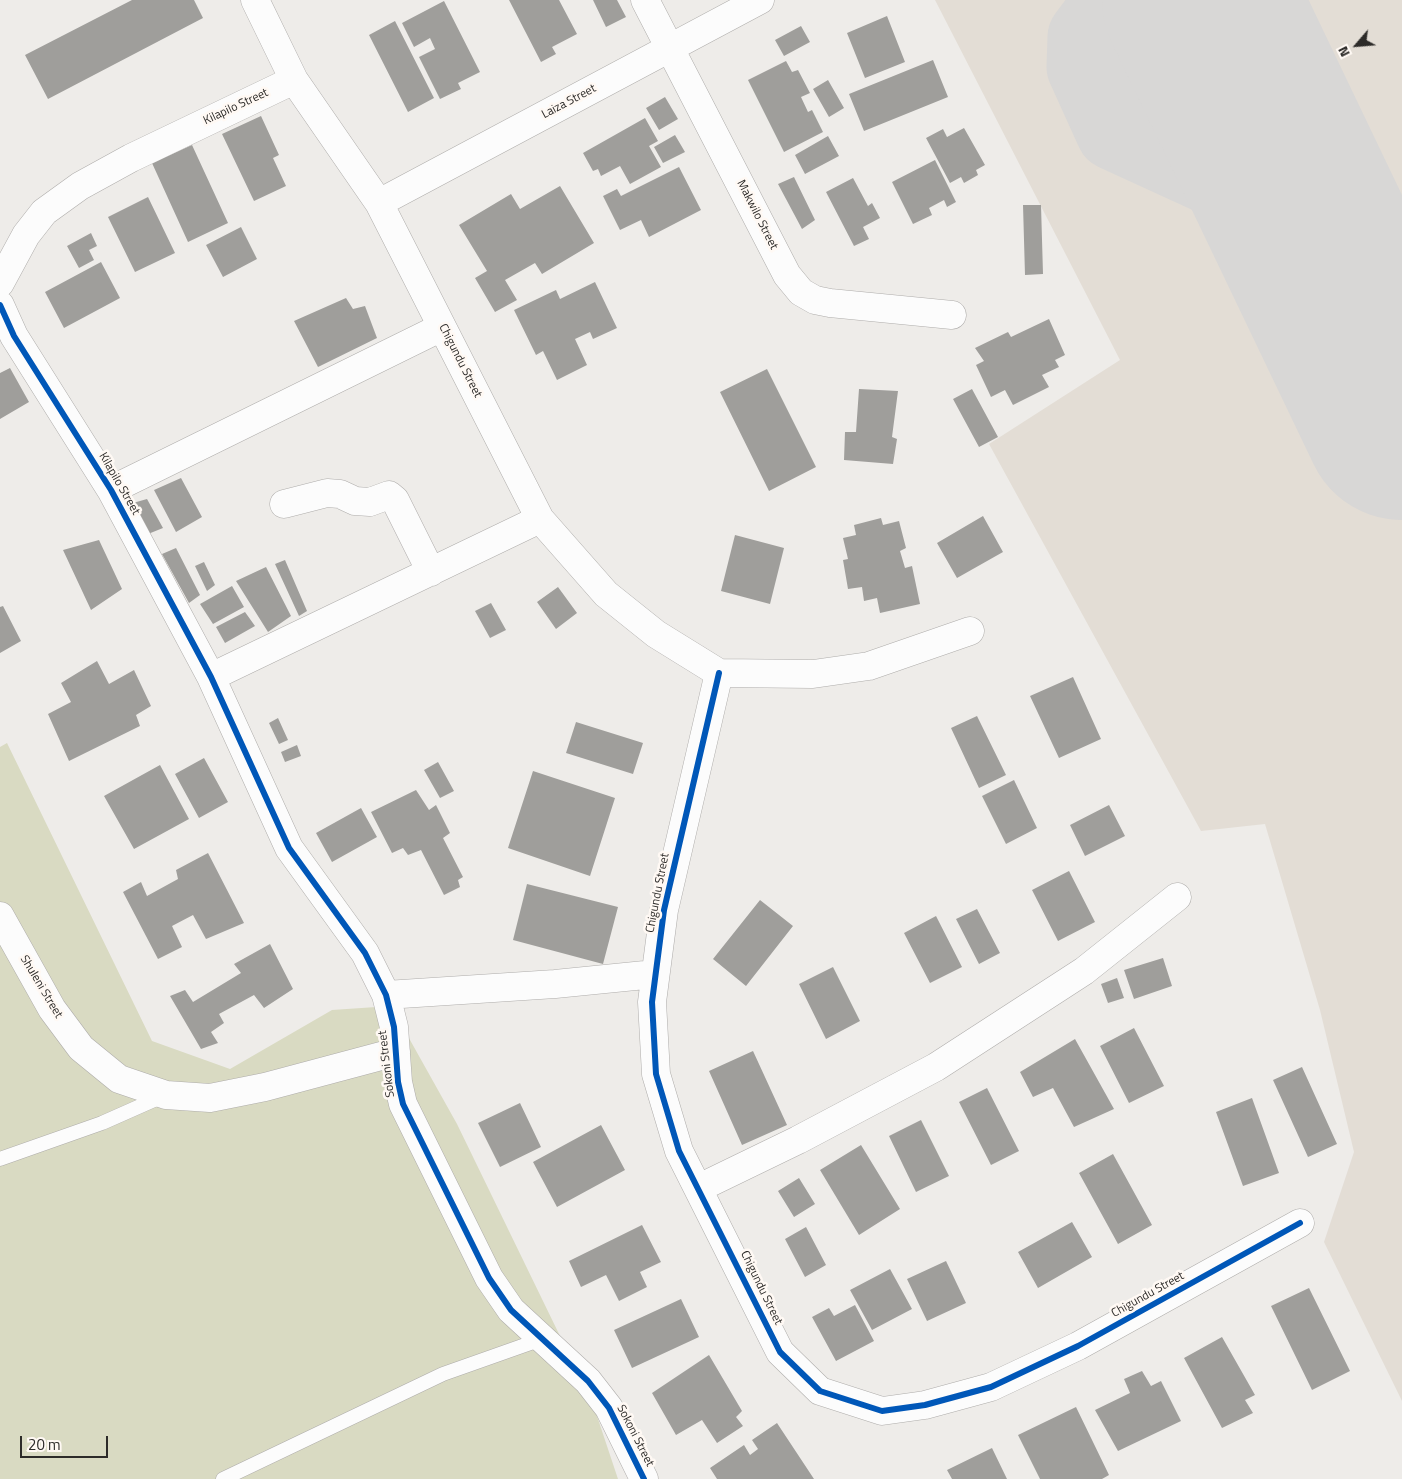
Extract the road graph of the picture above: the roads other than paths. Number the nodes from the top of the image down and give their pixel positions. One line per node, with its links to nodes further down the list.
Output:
1 (256, 0): 5 (street, Chigundu Street)
2 (645, 0): 4 (street, Makwilo Street)
3 (760, 0): 4 (street, Laiza Street)
4 (670, 48): 6 (street, Laiza Street); 9 (street, Makwilo Street)
5 (294, 80): 6 (street, Chigundu Street); 7 (street, Kilapilo Street)
6 (379, 203): 10 (street, Chigundu Street)
7 (0, 283)
8 (0, 305): 11 (street, Kilapilo Street)
9 (952, 315)
10 (442, 327): 11 (street); 13 (street, Chigundu Street)
11 (111, 490): 17 (street, Kilapilo Street)
12 (284, 504): 14 (street)
13 (540, 519): 14 (street); 16 (street, Chigundu Street)
14 (431, 572): 17 (street)
15 (970, 631): 16 (street)
16 (719, 673): 20 (street, Chigundu Street)
17 (211, 677): 21 (street, Sokoni Street)
18 (1176, 897): 25 (street)
19 (0, 916): 23 (street, Shuleni Street)
20 (655, 974): 21 (street); 25 (street, Chigundu Street)
21 (386, 995): 22 (street, Sokoni Street)
22 (396, 1052): 23 (street, Shuleni Street); 27 (street, Sokoni Street)
23 (166, 1095): 24 (lane, Shuleni Street)
24 (0, 1159)
25 (699, 1188): 26 (street, Chigundu Street)
26 (1300, 1224)
27 (542, 1339): 28 (lane); 29 (street, Sokoni Street)
28 (222, 1479)
29 (644, 1479)

